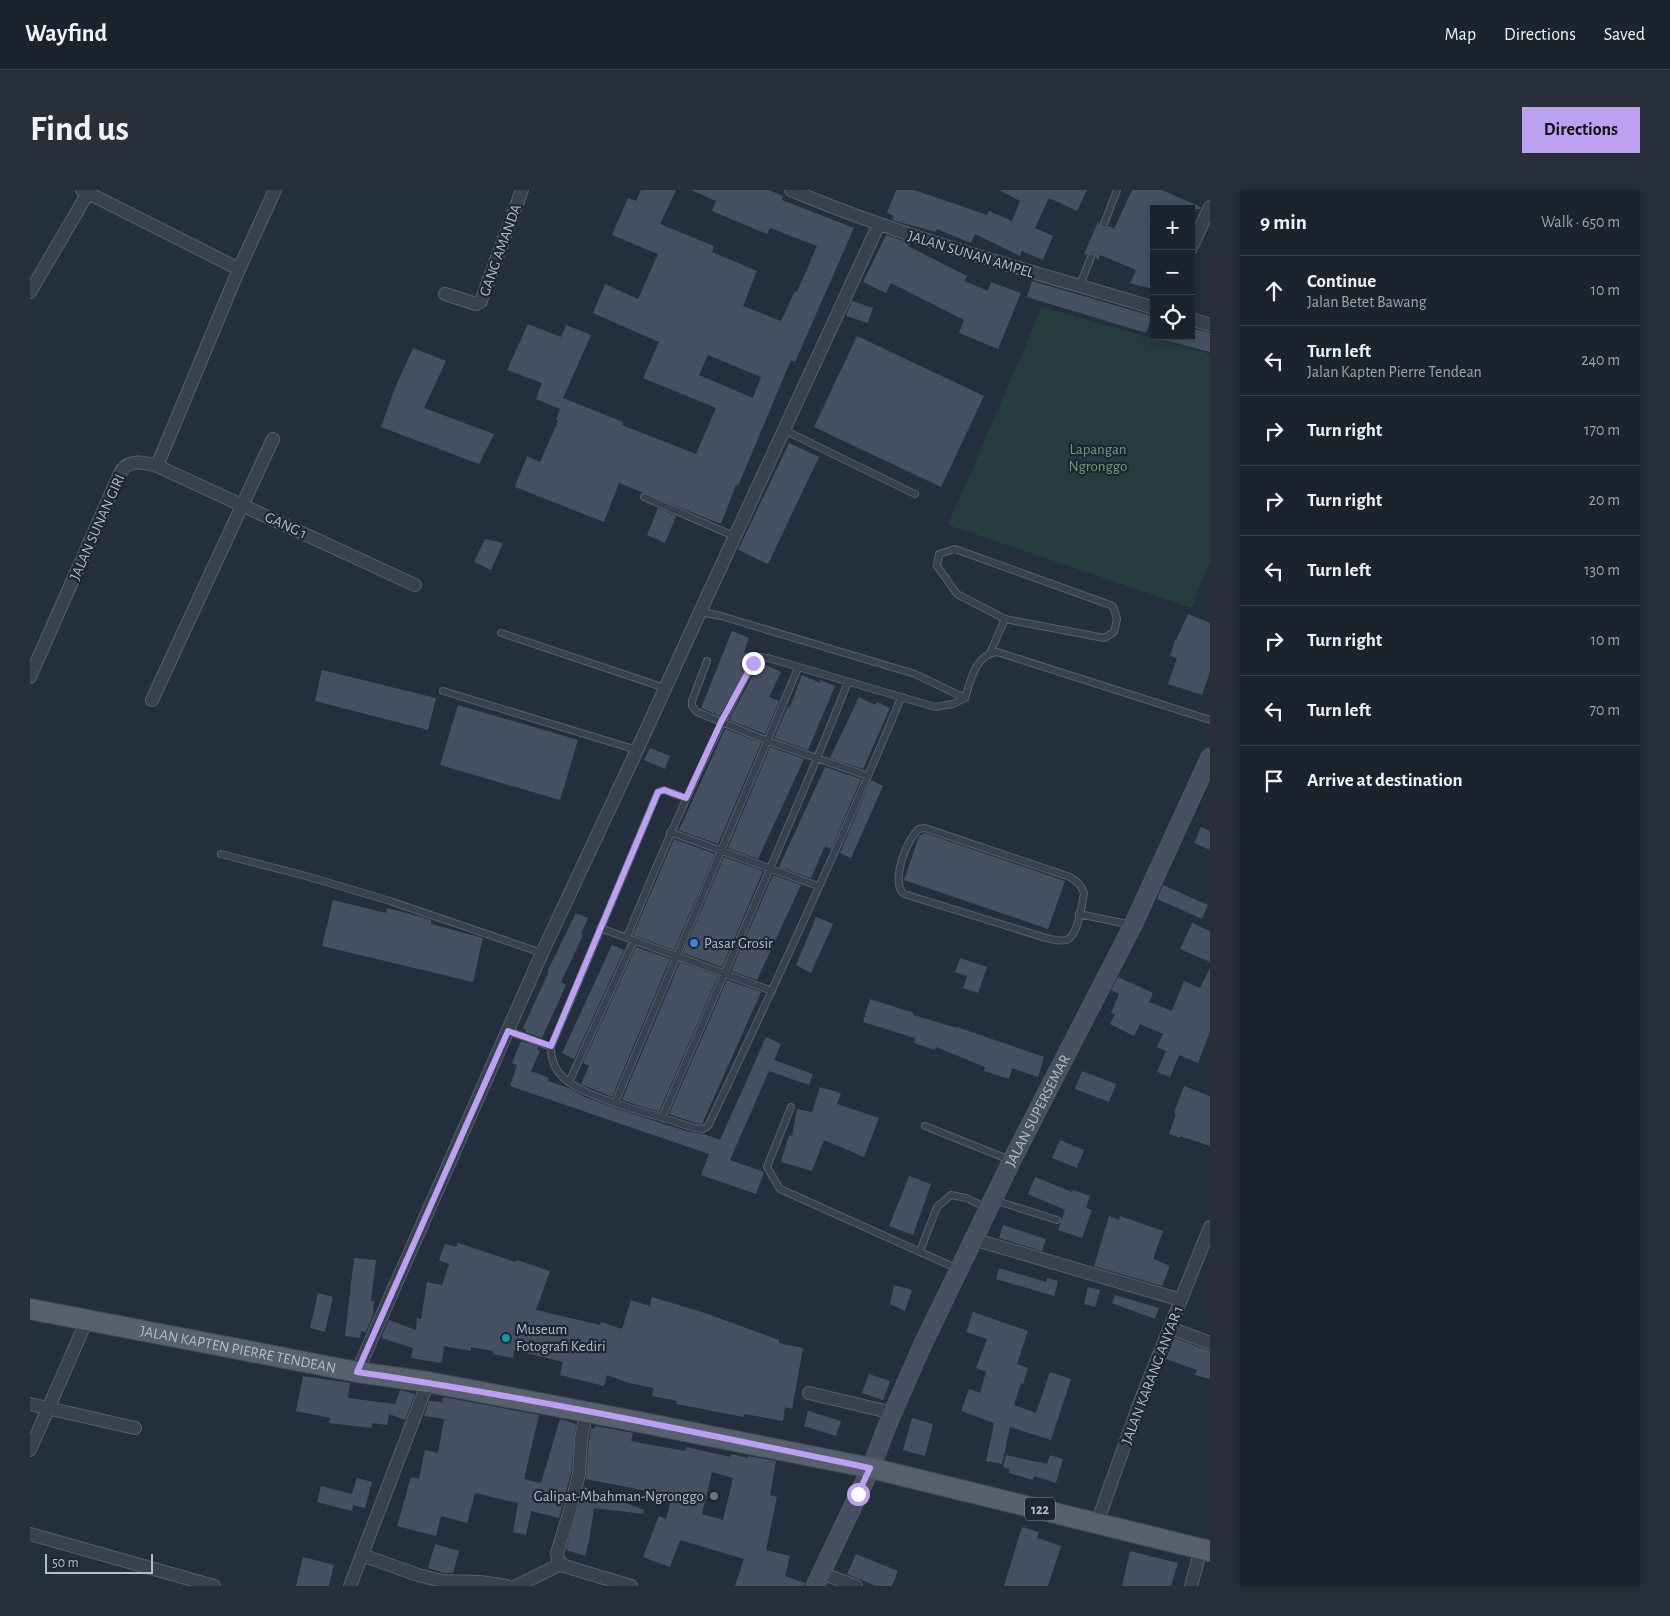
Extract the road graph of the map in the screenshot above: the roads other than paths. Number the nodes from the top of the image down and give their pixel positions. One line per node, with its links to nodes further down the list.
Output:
1 (275, 190): 12 (street)
2 (522, 190): 15 (street, GANG AMANDA)
3 (791, 190): 6 (street, JALAN SUNAN AMPEL)
4 (1117, 190): 9 (lane)
5 (85, 191): 12 (street); 14 (street)
6 (809, 193): 8 (street, JALAN SUNAN AMPEL)
7 (1210, 207): 10 (street)
8 (879, 224): 13 (street, JALAN SUNAN AMPEL); 19 (street)
9 (1104, 224)
10 (1195, 239)
11 (1091, 257): 13 (lane)
12 (239, 268): 21 (street)
13 (1080, 285): 16 (street, JALAN SUNAN AMPEL)
14 (30, 292)
15 (445, 294)
16 (1150, 307)
17 (1195, 321): 18 (street)
18 (1210, 325)
19 (784, 430): 22 (lane); 25 (street)
20 (273, 439): 24 (street)
21 (156, 466): 24 (street, GANG 1); 33 (street, JALAN SUNAN GIRI)
22 (915, 494)
23 (644, 497): 25 (lane)
24 (243, 506): 26 (street, GANG 1); 39 (street)
25 (734, 536): 27 (street)
26 (415, 585)
27 (700, 612): 35 (street); 38 (lane)
28 (1005, 619): 28 (lane); 30 (lane)
29 (501, 634): 35 (lane)
30 (990, 653): 38 (lane); 40 (lane)
31 (706, 661): 41 (lane)
32 (798, 668): 34 (lane); 41 (lane); 42 (lane)
33 (30, 677)
34 (848, 682): 37 (lane); 45 (lane)
35 (665, 688): 43 (street)
36 (443, 691): 43 (lane)
37 (901, 698): 38 (lane); 46 (lane)
38 (965, 698)
39 (152, 700)
40 (1210, 720)
41 (721, 722): 42 (lane); 47 (lane)
42 (768, 741): 45 (lane); 49 (lane)
43 (637, 750): 58 (street)
44 (1210, 757): 54 (main road, JALAN SUPERSEMAR)
45 (818, 758): 46 (lane); 51 (lane)
46 (868, 776): 52 (lane)
47 (686, 798): 48 (lane); 55 (lane)
48 (670, 832): 49 (lane); 56 (lane)
49 (721, 851): 51 (lane); 59 (lane)
50 (221, 854): 58 (lane)
51 (769, 868): 52 (lane); 60 (lane)
52 (818, 886): 61 (lane)
53 (1079, 914): 53 (lane); 54 (lane)
54 (1133, 925): 69 (main road, JALAN SUPERSEMAR)
55 (600, 928): 56 (lane); 63 (lane)
56 (627, 937): 57 (lane)
57 (634, 940): 59 (lane); 64 (lane)
58 (542, 953): 62 (street)
59 (676, 956): 60 (lane); 65 (lane)
60 (723, 973): 61 (lane); 67 (lane)
61 (772, 991): 67 (lane)
62 (508, 1031): 63 (lane); 81 (street)
63 (551, 1046): 64 (lane)
64 (569, 1082): 65 (lane)
65 (615, 1102): 67 (lane)
66 (791, 1107): 74 (lane)
67 (662, 1118)
68 (925, 1126): 69 (lane)
69 (1012, 1160): 70 (main road, JALAN SUPERSEMAR)
70 (991, 1204): 71 (lane); 73 (main road, JALAN SUPERSEMAR); 74 (lane)
71 (1057, 1220)
72 (1210, 1227): 76 (street, JALAN KARANG ANYAR 1)
73 (973, 1239): 75 (main road, JALAN SUPERSEMAR); 76 (street)
74 (920, 1251): 75 (lane)
75 (959, 1269): 87 (main road, JALAN SUPERSEMAR)
76 (1180, 1300): 79 (street, JALAN KARANG ANYAR 1)
77 (30, 1309): 78 (main road, JALAN KAPTEN PIERRE TENDEAN / 122)
78 (87, 1320): 81 (main road, JALAN KAPTEN PIERRE TENDEAN / 122); 85 (street)
79 (1170, 1328): 80 (street); 91 (street, JALAN KARANG ANYAR 1)
80 (1210, 1343)
81 (357, 1372): 82 (main road, JALAN KAPTEN PIERRE TENDEAN / 122)
82 (428, 1382): 86 (main road, JALAN KAPTEN PIERRE TENDEAN / 122); 94 (street)
83 (809, 1393): 87 (street)
84 (30, 1404): 85 (street)
85 (48, 1407): 88 (street); 89 (street)
86 (586, 1412): 90 (main road, JALAN KAPTEN PIERRE TENDEAN / 122); 95 (street)
87 (893, 1414): 90 (main road, JALAN SUPERSEMAR)
88 (135, 1428)
89 (30, 1450)
90 (870, 1468): 91 (main road, JALAN KAPTEN PIERRE TENDEAN / 122); 96 (main road, JALAN SUPERSEMAR)
91 (1097, 1523): 93 (main road, JALAN KAPTEN PIERRE TENDEAN / 122)
92 (30, 1534): 98 (street)
93 (1206, 1550): 103 (street)
94 (362, 1555): 99 (street); 100 (street)
95 (561, 1564): 97 (street); 101 (street)
96 (818, 1580): 102 (street)
97 (626, 1585)
98 (214, 1586)
99 (350, 1586)
100 (507, 1586)
101 (516, 1586)
102 (856, 1586)
103 (1191, 1586)

